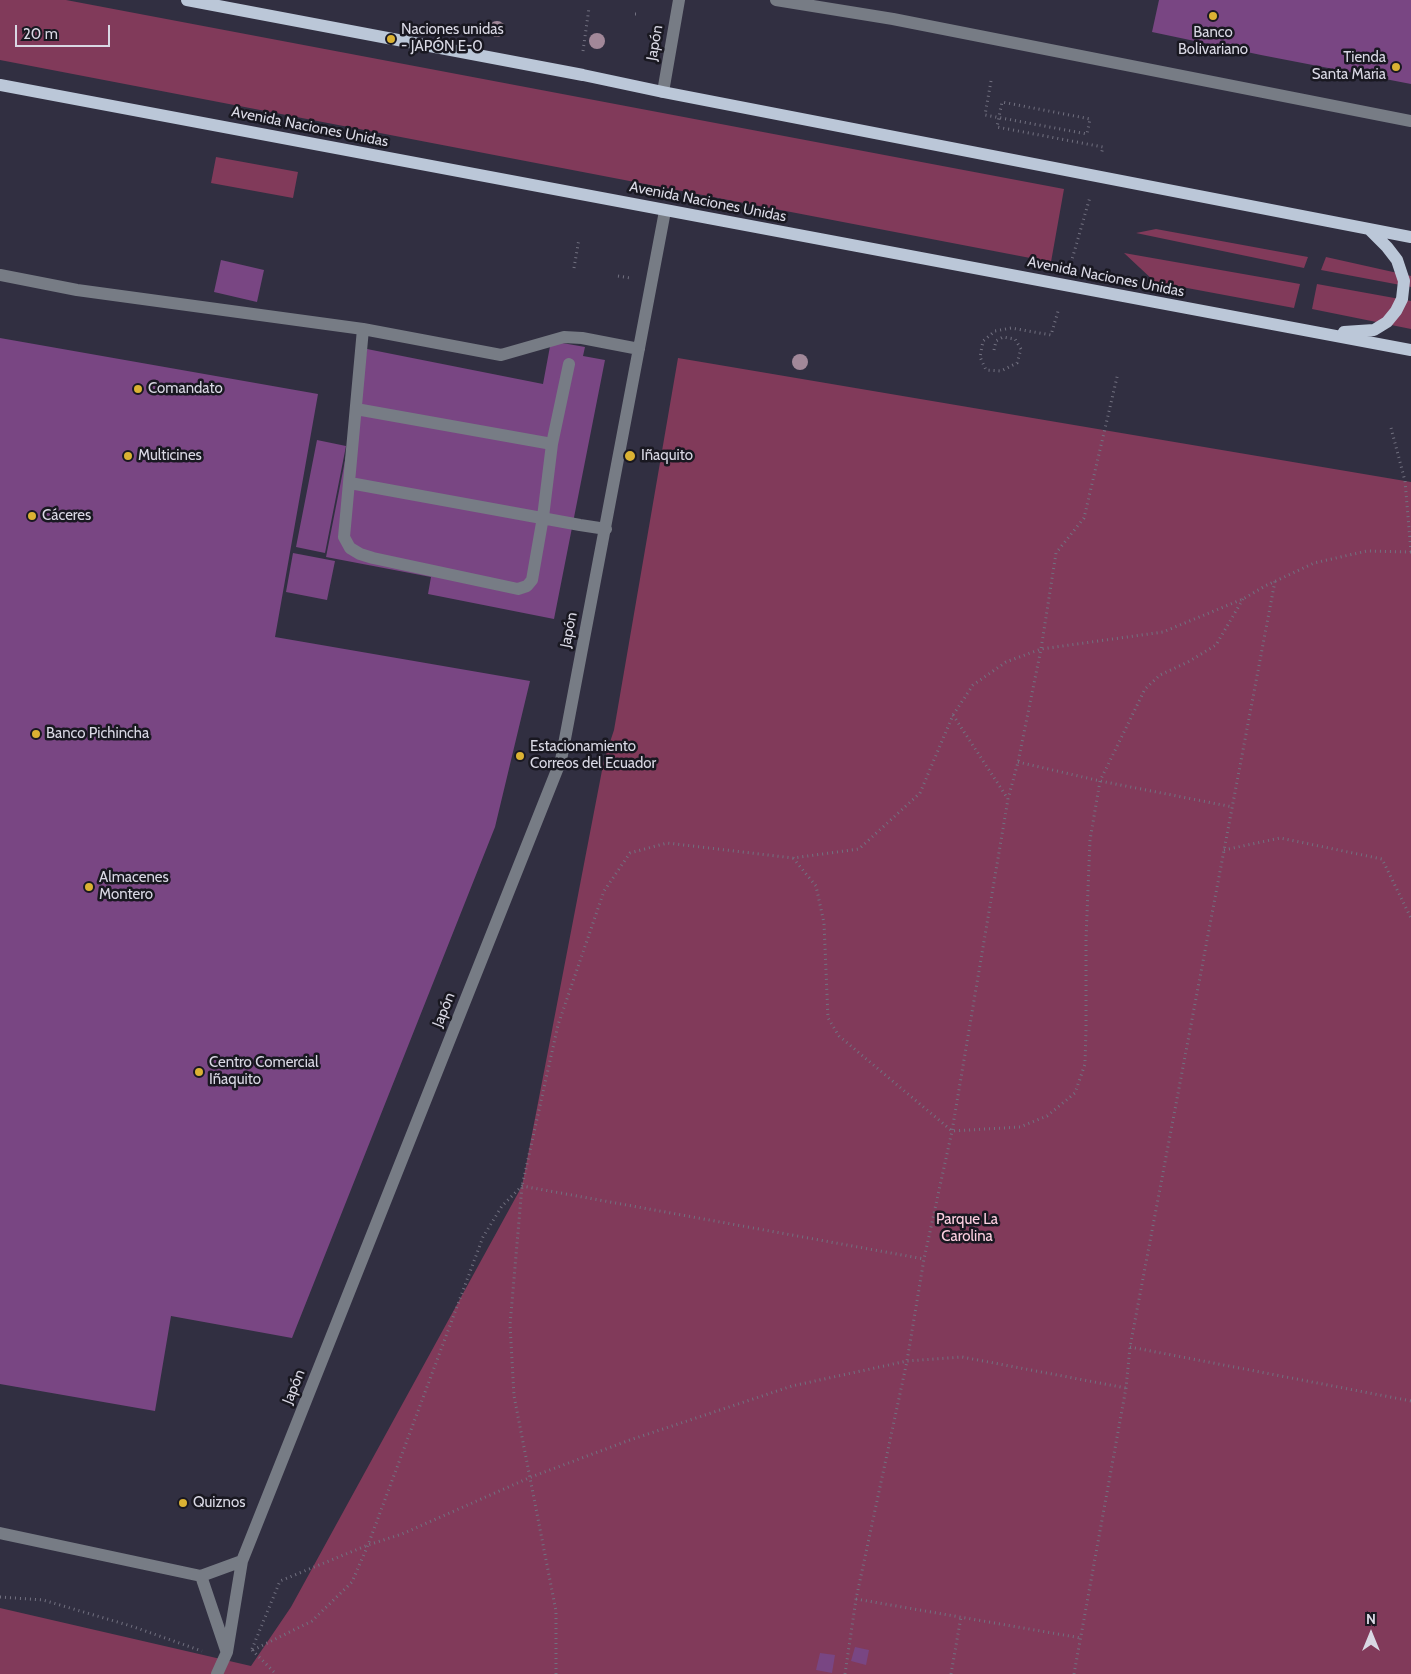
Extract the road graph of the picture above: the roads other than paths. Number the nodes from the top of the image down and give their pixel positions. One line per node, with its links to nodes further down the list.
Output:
1 (187, 0): 5 (main road)
2 (679, 0): 5 (street, Japón)
3 (776, 0): 6 (street)
4 (0, 85): 7 (main road, Avenida Naciones Unidas)
5 (662, 92): 8 (main road)
6 (1411, 121)
7 (665, 211): 11 (main road, Avenida Naciones Unidas); 13 (street, Japón)
8 (1369, 229): 9 (main road); 11 (main road)
9 (1411, 237)
10 (0, 275): 12 (street)
11 (1289, 327): 14 (main road, Avenida Naciones Unidas)
12 (363, 329): 13 (street); 16 (street)
13 (639, 349): 20 (street, Japón)
14 (1411, 350)
15 (569, 364): 17 (street)
16 (356, 409): 17 (street); 18 (street)
17 (552, 444): 19 (street)
18 (350, 483): 19 (street); 19 (street)
19 (543, 517): 20 (street)
20 (606, 528): 22 (street, Japón)
21 (0, 1534): 23 (street)
22 (242, 1561): 23 (street); 24 (street, Japón)
23 (201, 1576): 24 (street)
24 (227, 1652): 25 (street, Japón)
25 (217, 1674)

